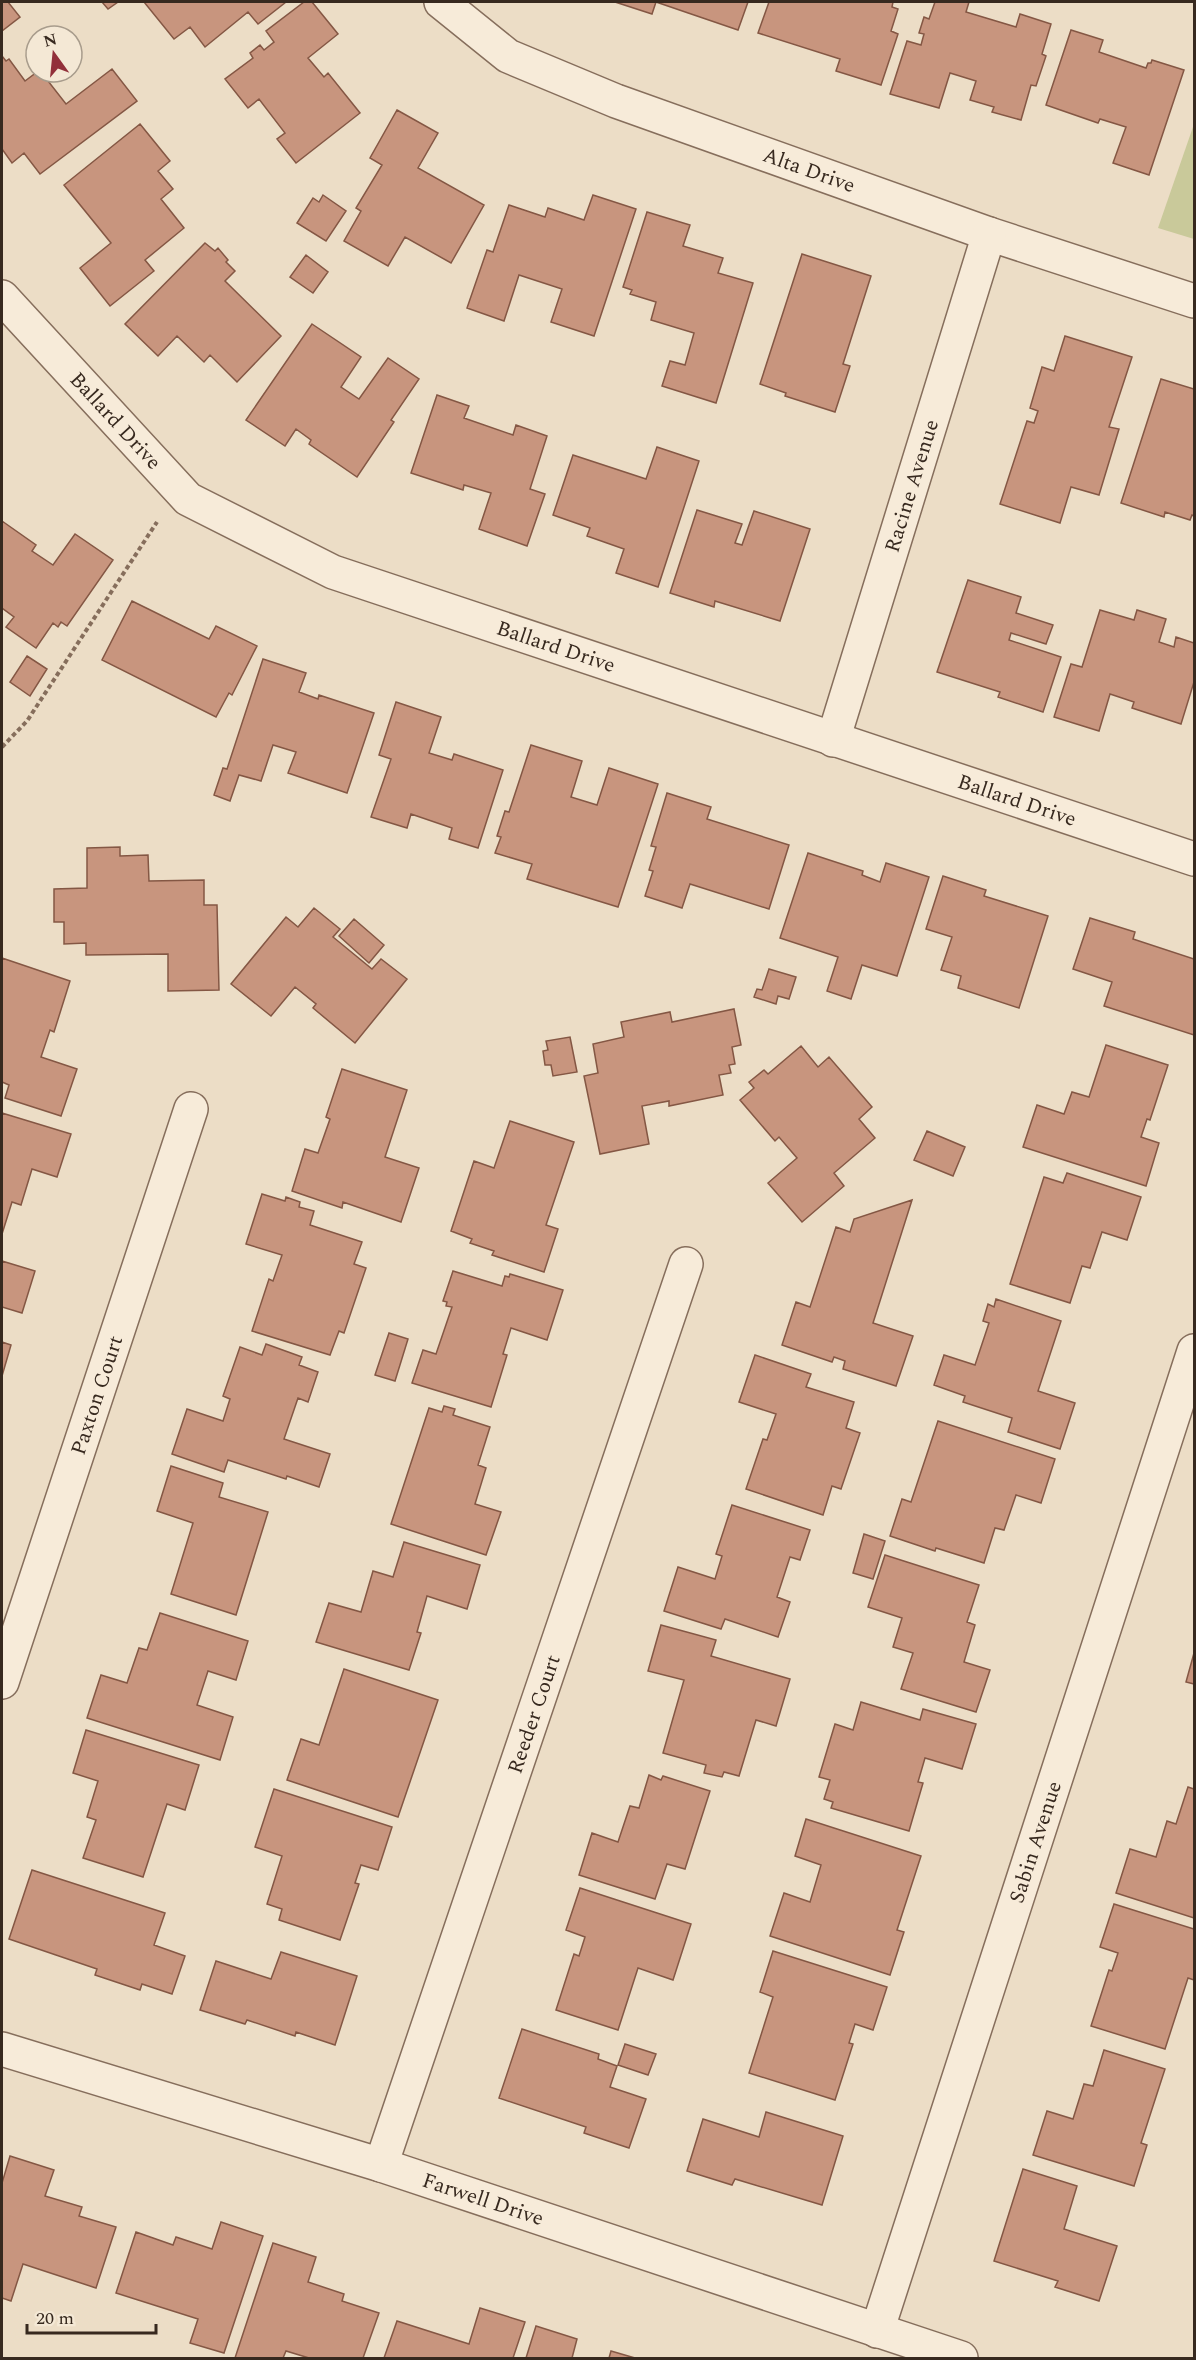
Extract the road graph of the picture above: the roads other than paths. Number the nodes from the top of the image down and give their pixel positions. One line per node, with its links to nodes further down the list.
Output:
1 (441, 2): 2 (street, Alta Drive)
2 (989, 234): 4 (street, Alta Drive); 5 (street, Racine Avenue)
3 (2, 297): 5 (street, Ballard Drive)
4 (1194, 301)
5 (833, 740): 6 (street, Ballard Drive)
6 (1194, 859)
7 (191, 1109): 10 (street, Paxton Court)
8 (686, 1264): 12 (street, Reeder Court)
9 (1194, 1351): 13 (street, Sabin Avenue)
10 (2, 1682)
11 (2, 2049): 12 (street, Farwell Drive)
12 (381, 2165): 13 (street, Farwell Drive)
13 (877, 2331): 14 (street, Farwell Drive)
14 (961, 2358)

